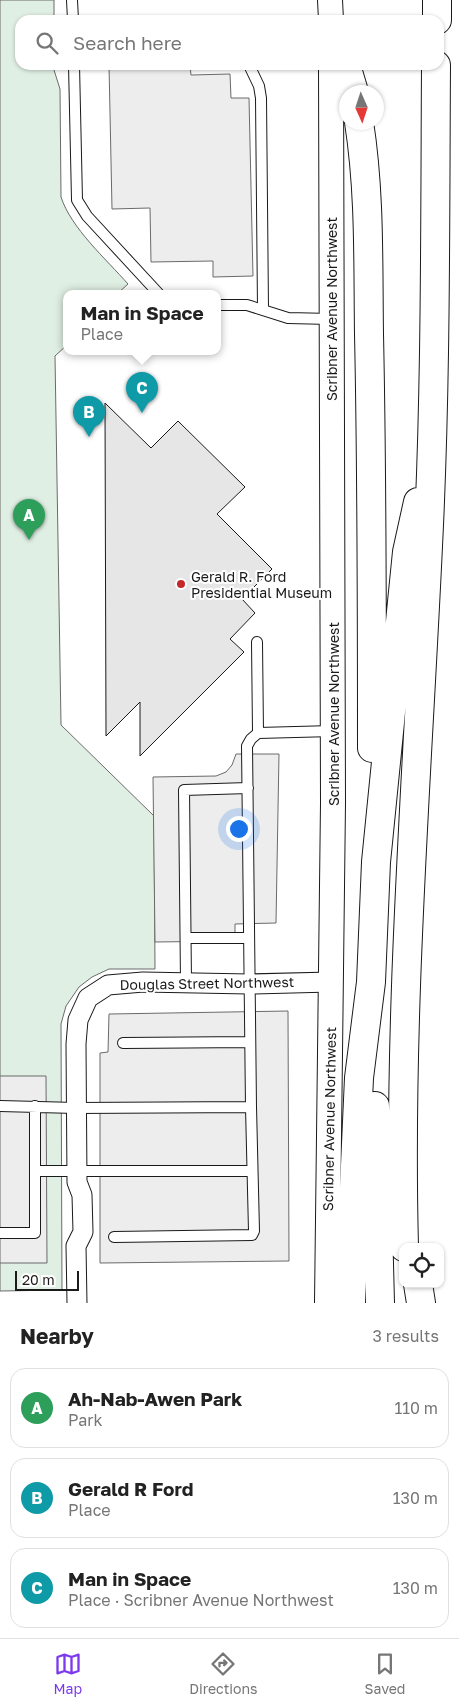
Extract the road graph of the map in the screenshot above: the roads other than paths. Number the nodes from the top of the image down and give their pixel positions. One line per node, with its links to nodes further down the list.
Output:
1 (72, 0): 4 (lane)
2 (330, 0): 5 (street)
3 (437, 0): 6 (highway)
4 (73, 15)
5 (331, 15)
6 (437, 15)
7 (74, 70): 14 (lane)
8 (251, 70): 16 (lane)
9 (331, 70): 17 (street, Scribner Avenue Northwest)
10 (347, 70): 12 (highway)
11 (436, 70): 18 (highway)
12 (352, 85)
13 (360, 130): 23 (highway)
14 (155, 290)
15 (221, 305): 16 (lane)
16 (263, 309): 17 (lane)
17 (331, 319): 20 (street, Scribner Avenue Northwest)
18 (432, 448): 23 (highway); 39 (highway)
19 (257, 642): 21 (lane)
20 (333, 731): 21 (lane); 27 (street, Scribner Avenue Northwest)
21 (258, 733): 22 (lane)
22 (248, 788): 24 (lane); 25 (lane)
23 (376, 862): 28 (highway)
24 (186, 938): 25 (lane); 26 (lane)
25 (249, 938): 29 (lane)
26 (186, 982): 29 (street, Douglas Street Northwest); 35 (street, Douglas Street Northwest)
27 (330, 982): 29 (street, Douglas Street Northwest); 47 (street, Scribner Avenue Northwest)
28 (371, 982): 48 (highway); 49 (highway)
29 (250, 984): 30 (lane)
30 (250, 1042): 31 (lane); 34 (lane)
31 (123, 1044)
32 (0, 1106): 33 (lane)
33 (35, 1106): 35 (lane); 36 (lane)
34 (251, 1107): 35 (lane); 37 (lane)
35 (76, 1108): 38 (street)
36 (35, 1171): 38 (lane); 40 (lane)
37 (252, 1171): 38 (lane); 41 (lane)
38 (77, 1177): 46 (street)
39 (402, 1179): 42 (highway); 43 (highway)
40 (0, 1233)
41 (114, 1237)
42 (404, 1243)
43 (412, 1243)
44 (405, 1288): 50 (highway)
45 (419, 1288): 51 (highway)
46 (78, 1303)
47 (327, 1303)
48 (351, 1303)
49 (380, 1303)
50 (406, 1303)
51 (421, 1303)

